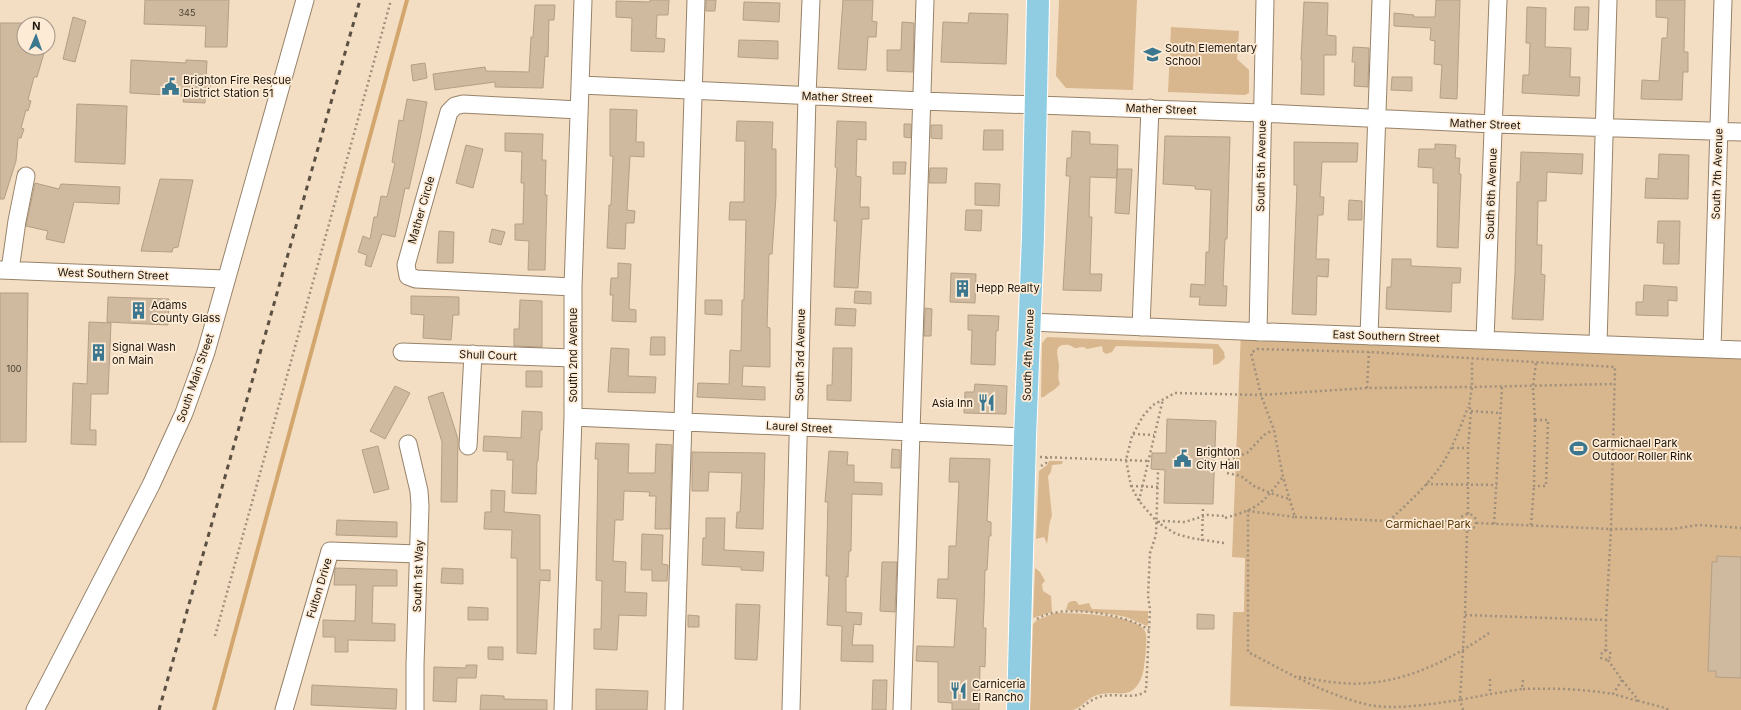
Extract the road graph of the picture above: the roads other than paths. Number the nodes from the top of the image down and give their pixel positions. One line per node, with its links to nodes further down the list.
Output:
1 (305, 0): 27 (street, South Main Street)
2 (583, 0): 12 (street, South 2nd Avenue)
3 (696, 0): 13 (street)
4 (811, 0): 14 (street, South 3rd Avenue)
5 (925, 0): 15 (street)
6 (1038, 0): 16 (main road, South 4th Avenue)
7 (1265, 0): 19 (street, South 5th Avenue)
8 (1381, 0): 20 (street)
9 (1498, 0): 21 (street, South 6th Avenue)
10 (1608, 0): 22 (street)
11 (1723, 0): 23 (street, South 7th Avenue)
12 (581, 85): 13 (street, Mather Street); 18 (street, South 2nd Avenue)
13 (693, 90): 14 (street, Mather Street); 41 (street)
14 (807, 96): 15 (street, Mather Street); 42 (street, South 3rd Avenue)
15 (922, 101): 16 (street, Mather Street); 43 (street)
16 (1035, 104): 17 (street, Mather Street); 29 (main road, South 4th Avenue)
17 (1150, 108): 19 (street, Mather Street); 30 (street)
18 (579, 110): 28 (street, South 2nd Avenue); 28 (street, Mather Circle)
19 (1262, 113): 20 (street, Mather Street); 31 (street, South 5th Avenue)
20 (1378, 119): 21 (street, Mather Street); 32 (street)
21 (1494, 124): 22 (street, Mather Street); 33 (street, South 6th Avenue)
22 (1604, 128): 23 (street, Mather Street); 34 (street)
23 (1719, 132): 24 (street, Mather Street); 35 (street, South 7th Avenue)
24 (1741, 132)
25 (26, 176): 26 (street)
26 (5, 270): 27 (street, West Southern Street)
27 (225, 278): 48 (street, South Main Street)
28 (573, 287): 39 (street, South 2nd Avenue)
29 (1030, 322): 30 (street, East Southern Street); 44 (main road, South 4th Avenue)
30 (1141, 327): 31 (street, East Southern Street)
31 (1258, 332): 32 (street, East Southern Street)
32 (1370, 336): 33 (street, East Southern Street)
33 (1485, 340): 34 (street, East Southern Street)
34 (1598, 344): 35 (street, East Southern Street)
35 (1712, 349): 36 (street, East Southern Street)
36 (1741, 350)
37 (402, 352): 38 (street, Shull Court)
38 (473, 354): 39 (street, Shull Court); 46 (street)
39 (573, 358): 40 (street, South 2nd Avenue)
40 (573, 417): 41 (street, Laurel Street); 51 (street, South 2nd Avenue)
41 (683, 422): 42 (street, Laurel Street); 52 (street)
42 (798, 427): 43 (street, Laurel Street); 53 (street, South 3rd Avenue)
43 (912, 432): 44 (street, Laurel Street); 54 (street)
44 (1025, 437): 55 (main road, South 4th Avenue)
45 (408, 444): 47 (street, South 1st Way)
46 (468, 446)
47 (419, 554): 49 (street, Fulton Drive); 50 (street, South 1st Way)
48 (34, 710)
49 (284, 710)
50 (415, 710)
51 (563, 710)
52 (674, 710)
53 (791, 710)
54 (902, 710)
55 (1018, 710)

